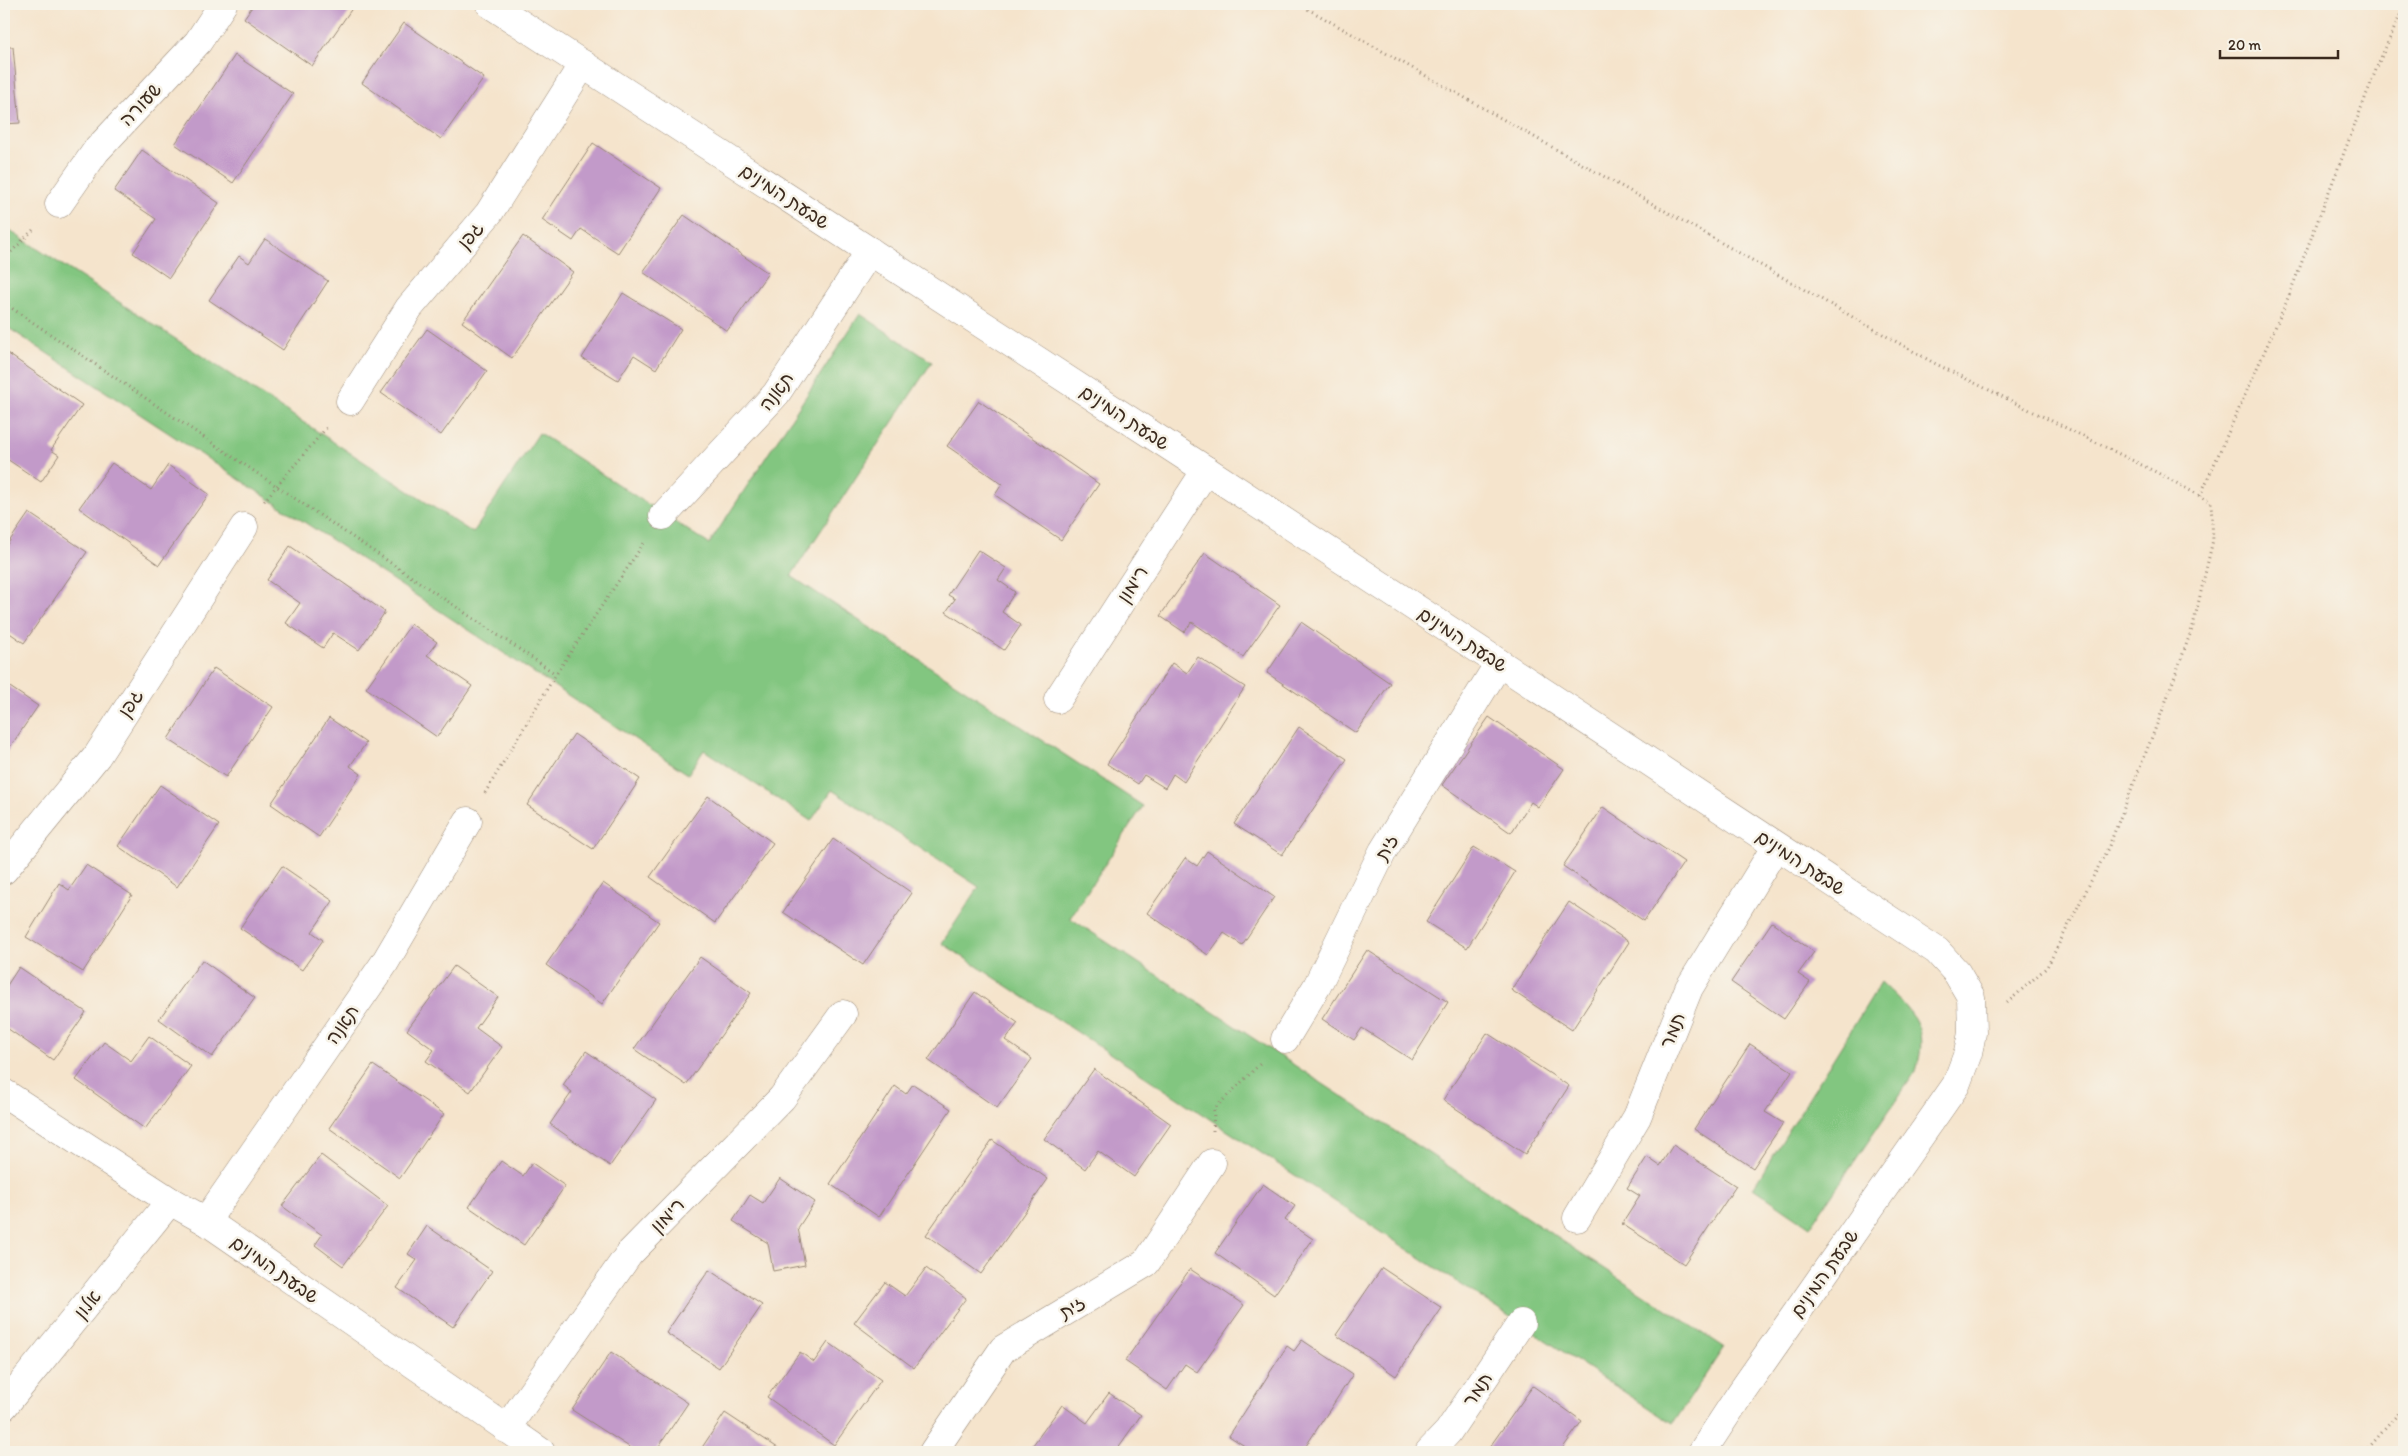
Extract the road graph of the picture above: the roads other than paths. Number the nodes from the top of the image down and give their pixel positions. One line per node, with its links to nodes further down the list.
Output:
1 (222, 4): 4 (street, שעורה)
2 (490, 4): 3 (street, שבעת המינים)
3 (583, 64): 5 (street, שבעת המינים); 6 (street, גפן)
4 (59, 204)
5 (870, 251): 7 (street, שבעת המינים); 8 (street, תאנה)
6 (350, 401)
7 (1206, 470): 10 (street, שבעת המינים); 11 (street, רימון)
8 (662, 516)
9 (244, 527): 14 (street, גפן)
10 (1499, 663): 13 (street, שבעת המינים); 16 (street, זית)
11 (1058, 699)
12 (468, 821): 21 (street, תאנה)
13 (1776, 846): 20 (street, תמר); 28 (street, שבעת המינים)
14 (4, 870)
15 (843, 1014): 24 (street, רימון)
16 (1285, 1039)
17 (4, 1093): 19 (street, שבעת המינים)
18 (1212, 1163): 26 (street, זית)
19 (170, 1201): 21 (street, שבעת המינים); 23 (street, אלון)
20 (1576, 1218)
21 (206, 1221): 24 (street, שבעת המינים)
22 (1521, 1323): 27 (street, תמר)
23 (4, 1406)
24 (506, 1429): 25 (street, שבעת המינים)
25 (541, 1452)
26 (933, 1452)
27 (1429, 1452)
28 (1702, 1452)

